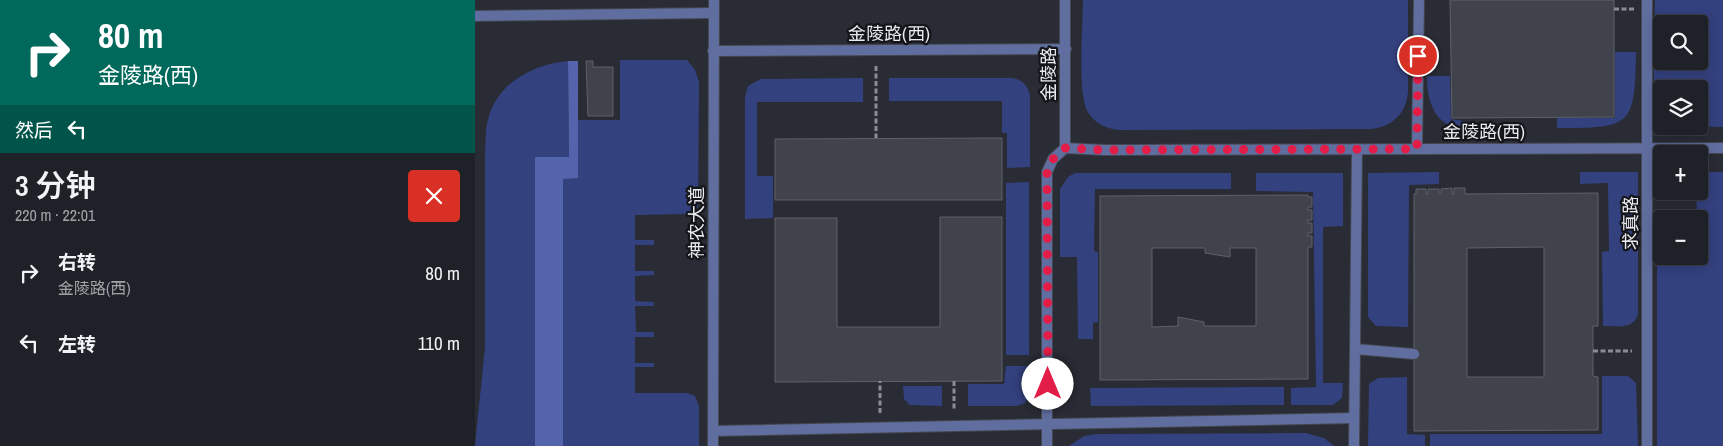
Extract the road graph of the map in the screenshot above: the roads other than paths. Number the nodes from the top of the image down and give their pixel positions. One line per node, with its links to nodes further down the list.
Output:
1 (713, 0): 5 (lane, 神农大道)
2 (1065, 0): 7 (lane, 金陵路)
3 (1419, 0): 13 (lane)
4 (1647, 0): 10 (lane, 求真路)
5 (713, 13): 6 (lane); 8 (lane, 神农大道)
6 (475, 16)
7 (1066, 49): 8 (lane, 金陵路(西)); 9 (lane, 金陵路)
8 (713, 51): 18 (lane, 神农大道)
9 (1065, 148): 12 (lane, 金陵路(西)); 17 (lane)
10 (1648, 148): 11 (lane, 金陵路(西)); 13 (lane, 金陵路(西)); 22 (lane, 求真路)
11 (1723, 148)
12 (1357, 149): 13 (lane, 金陵路(西)); 14 (lane)
13 (1417, 149)
14 (1355, 349): 15 (lane); 16 (lane)
15 (1414, 354)
16 (1354, 418): 17 (lane); 21 (lane)
17 (1048, 423): 18 (lane); 20 (lane)
18 (713, 431): 19 (lane, 神农大道)
19 (713, 446)
20 (1047, 446)
21 (1354, 446)
22 (1647, 446)

